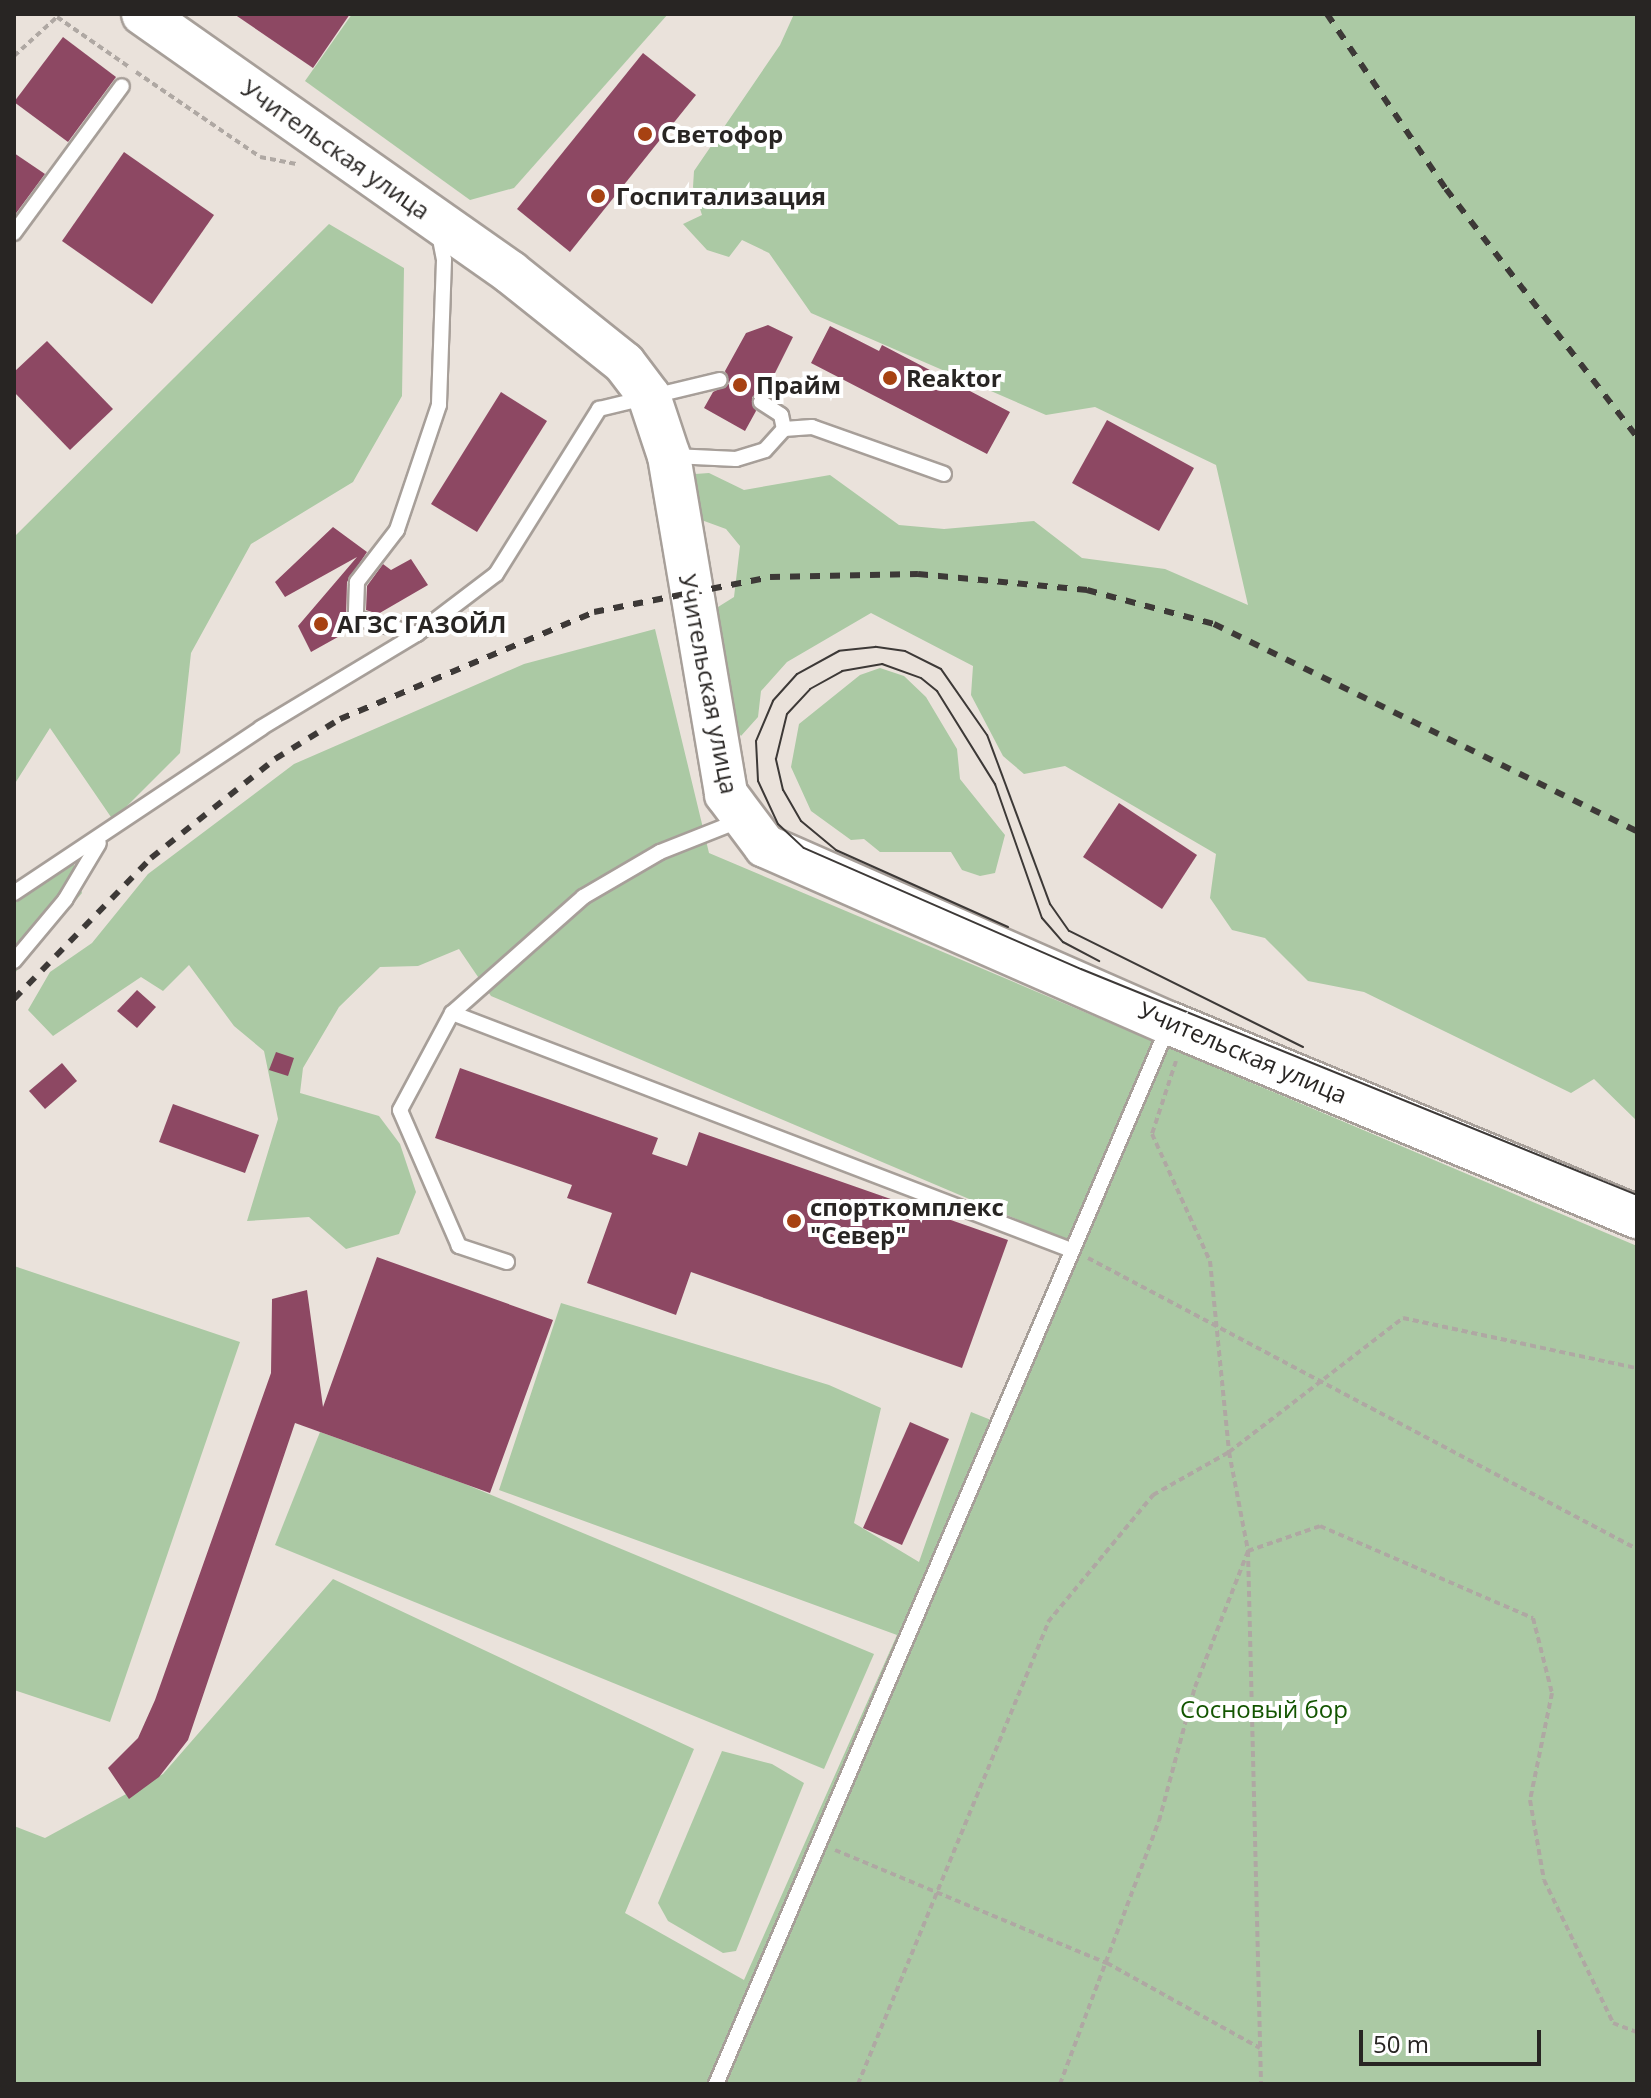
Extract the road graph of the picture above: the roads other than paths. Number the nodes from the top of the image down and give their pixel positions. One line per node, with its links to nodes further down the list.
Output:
1 (143, 14): 3 (main road, Учительская улица)
2 (122, 86): 4 (lane)
3 (436, 218): 6 (main road, Учительская улица); 11 (lane)
4 (14, 233)
5 (720, 380): 6 (lane)
6 (649, 396): 9 (main road, Учительская улица); 11 (lane)
7 (761, 402): 8 (lane)
8 (784, 429): 9 (lane); 10 (lane)
9 (669, 456): 12 (main road, Учительская улица)
10 (944, 474)
11 (417, 634): 13 (lane)
12 (741, 820): 16 (lane); 17 (main road, Учительская улица)
13 (102, 839): 14 (lane); 15 (lane)
14 (14, 893)
15 (14, 961)
16 (452, 1013): 19 (lane); 20 (lane)
17 (1166, 1031): 18 (main road, Учительская улица); 19 (lane)
18 (1637, 1217)
19 (1071, 1250): 21 (lane)
20 (507, 1262)
21 (716, 2084)

